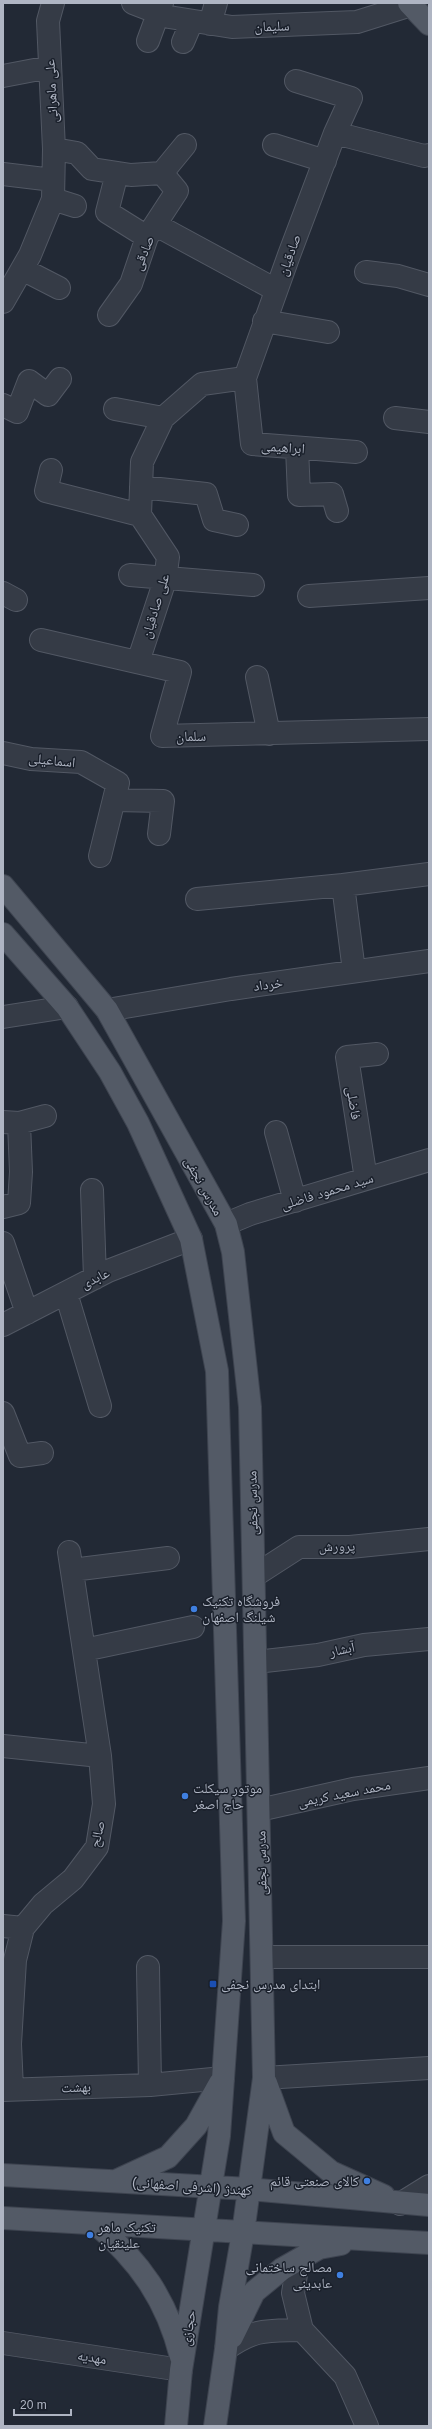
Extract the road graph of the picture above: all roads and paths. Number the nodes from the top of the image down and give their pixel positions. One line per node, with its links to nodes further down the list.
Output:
1 (53, 3): 10 (street, علی ماهرانی)
2 (133, 3): 5 (street, سلیمان)
3 (216, 3): 6 (street)
4 (410, 4): 6 (street, سلیمان); 7 (main road)
5 (160, 8): 6 (street, سلیمان); 8 (street)
6 (201, 23): 9 (street)
7 (429, 24)
8 (148, 41)
9 (183, 42)
10 (50, 67): 11 (street); 16 (street, علی ماهرانی)
11 (3, 76)
12 (296, 81): 13 (street, صادقیان)
13 (335, 134): 17 (street); 18 (street, صادقیان)
14 (185, 145): 20 (street)
15 (274, 145): 18 (street)
16 (54, 149): 19 (street); 22 (street, علی ماهرانی)
17 (429, 155)
18 (324, 161): 29 (street, صادقیان)
19 (117, 173): 20 (street); 24 (street)
20 (162, 173): 24 (street, صادقی)
21 (3, 174): 22 (street)
22 (53, 190): 23 (street); 25 (street)
23 (75, 206)
24 (152, 231): 29 (street); 31 (street, صادقی)
25 (22, 269): 28 (street); 30 (street)
26 (366, 272): 27 (street)
27 (429, 285)
28 (59, 288)
29 (276, 290): 32 (street, صادقیان)
30 (3, 302)
31 (109, 315)
32 (264, 321): 33 (street); 34 (street, صادقیان)
33 (328, 332)
34 (245, 378): 38 (street); 41 (street, ابراهیمی)
35 (60, 379): 36 (street)
36 (3, 405)
37 (115, 408): 38 (street)
38 (163, 418): 44 (street)
39 (395, 418): 40 (street)
40 (429, 422)
41 (297, 448): 42 (street, ابراهیمی); 45 (street)
42 (356, 452)
43 (51, 470): 46 (street)
44 (141, 487): 46 (street); 47 (street)
45 (336, 511)
46 (140, 515): 49 (street, علی صادقیان)
47 (237, 525)
48 (130, 575): 49 (street)
49 (165, 580): 50 (street); 54 (street, علی صادقیان)
50 (253, 586)
51 (429, 588): 52 (street)
52 (309, 596)
53 (41, 640): 54 (street, سلمان)
54 (138, 662): 57 (street, سلمان)
55 (256, 677): 57 (street)
56 (429, 730): 57 (street, سلمان)
57 (269, 734)
58 (3, 753): 59 (street, اسماعیلی)
59 (114, 800): 60 (street); 61 (street, اسماعیلی)
60 (159, 834)
61 (100, 856)
62 (429, 874): 63 (street)
63 (343, 885): 65 (street); 68 (street)
64 (3, 886): 70 (main road, مدرس نجفی)
65 (197, 899)
66 (3, 934): 69 (main road, مدرس نجفی)
67 (429, 961): 68 (street, خرداد)
68 (354, 971): 70 (street, خرداد)
69 (66, 1007): 71 (street); 82 (main road, مدرس نجفی)
70 (107, 1010): 81 (main road, مدرس نجفی)
71 (3, 1017)
72 (377, 1054): 77 (street, فاضلی)
73 (45, 1116): 74 (street)
74 (11, 1123): 80 (street)
75 (276, 1132): 79 (street)
76 (429, 1160): 77 (street, سید محمود فاضلی)
77 (366, 1179): 79 (street, سید محمود فاضلی)
78 (92, 1190): 84 (street)
79 (296, 1201): 81 (street, سید محمود فاضلی)
80 (3, 1207)
81 (226, 1224): 93 (main road, مدرس نجفی)
82 (191, 1239): 84 (street, عابدی); 101 (main road, مدرس نجفی)
83 (3, 1243): 86 (street)
84 (95, 1278): 85 (street, عابدی)
85 (66, 1293): 86 (street, عابدی); 88 (street)
86 (27, 1313): 87 (street, عابدی)
87 (3, 1325)
88 (100, 1406)
89 (5, 1426): 90 (street)
90 (42, 1454)
91 (429, 1539): 93 (street, پرورش)
92 (168, 1558): 96 (street, صالح)
93 (254, 1576): 97 (main road, مدرس نجفی)
94 (193, 1627): 96 (street)
95 (429, 1639): 97 (street, آبشار)
96 (84, 1650): 99 (street, صالح)
97 (256, 1662): 102 (main road, مدرس نجفی)
98 (3, 1746): 99 (street)
99 (100, 1756): 104 (street, صالح)
100 (429, 1778): 103 (street, محمد سعید کریمی)
101 (230, 1780): 102 (main road); 109 (main road, مدرس نجفی)
102 (259, 1780): 103 (main road, مدرس نجفی)
103 (259, 1810): 106 (main road, مدرس نجفی)
104 (13, 1927): 112 (street, صالح)
105 (429, 1957): 106 (street)
106 (262, 1958): 110 (main road, مدرس نجفی)
107 (148, 1967): 111 (street)
108 (429, 2068): 110 (street)
109 (223, 2078): 111 (street, بهشت); 114 (main road); 116 (main road, مدرس نجفی)
110 (264, 2078): 117 (main road, مدرس نجفی); 118 (main road)
111 (150, 2085): 112 (street, بهشت)
112 (8, 2090)
113 (3, 2175): 114 (main road, کهندژ (اشرفی اصفهانی))
114 (117, 2180): 116 (main road, کهندژ (اشرفی اصفهانی))
115 (429, 2186): 118 (street)
116 (210, 2187): 117 (main road, کهندژ (اشرفی اصفهانی)); 122 (main road, حجازی)
117 (249, 2189): 118 (main road, کهندژ (اشرفی اصفهانی)); 123 (main road, مدرس نجفی)
118 (400, 2204): 119 (main road, کهندژ (اشرفی اصفهانی))
119 (429, 2204)
120 (3, 2218): 121 (main road)
121 (96, 2224): 122 (main road); 130 (main road)
122 (205, 2230): 123 (main road); 130 (main road, حجازی)
123 (243, 2234): 124 (main road); 129 (main road)
124 (368, 2240): 125 (main road); 126 (main road)
125 (429, 2243)
126 (298, 2262): 127 (street); 129 (main road)
127 (302, 2330): 129 (street); 133 (street)
128 (3, 2343): 130 (street, مهدیه)
129 (226, 2349): 132 (main road)
130 (182, 2366): 131 (main road, حجازی)
131 (176, 2426)
132 (215, 2426)
133 (367, 2426)

